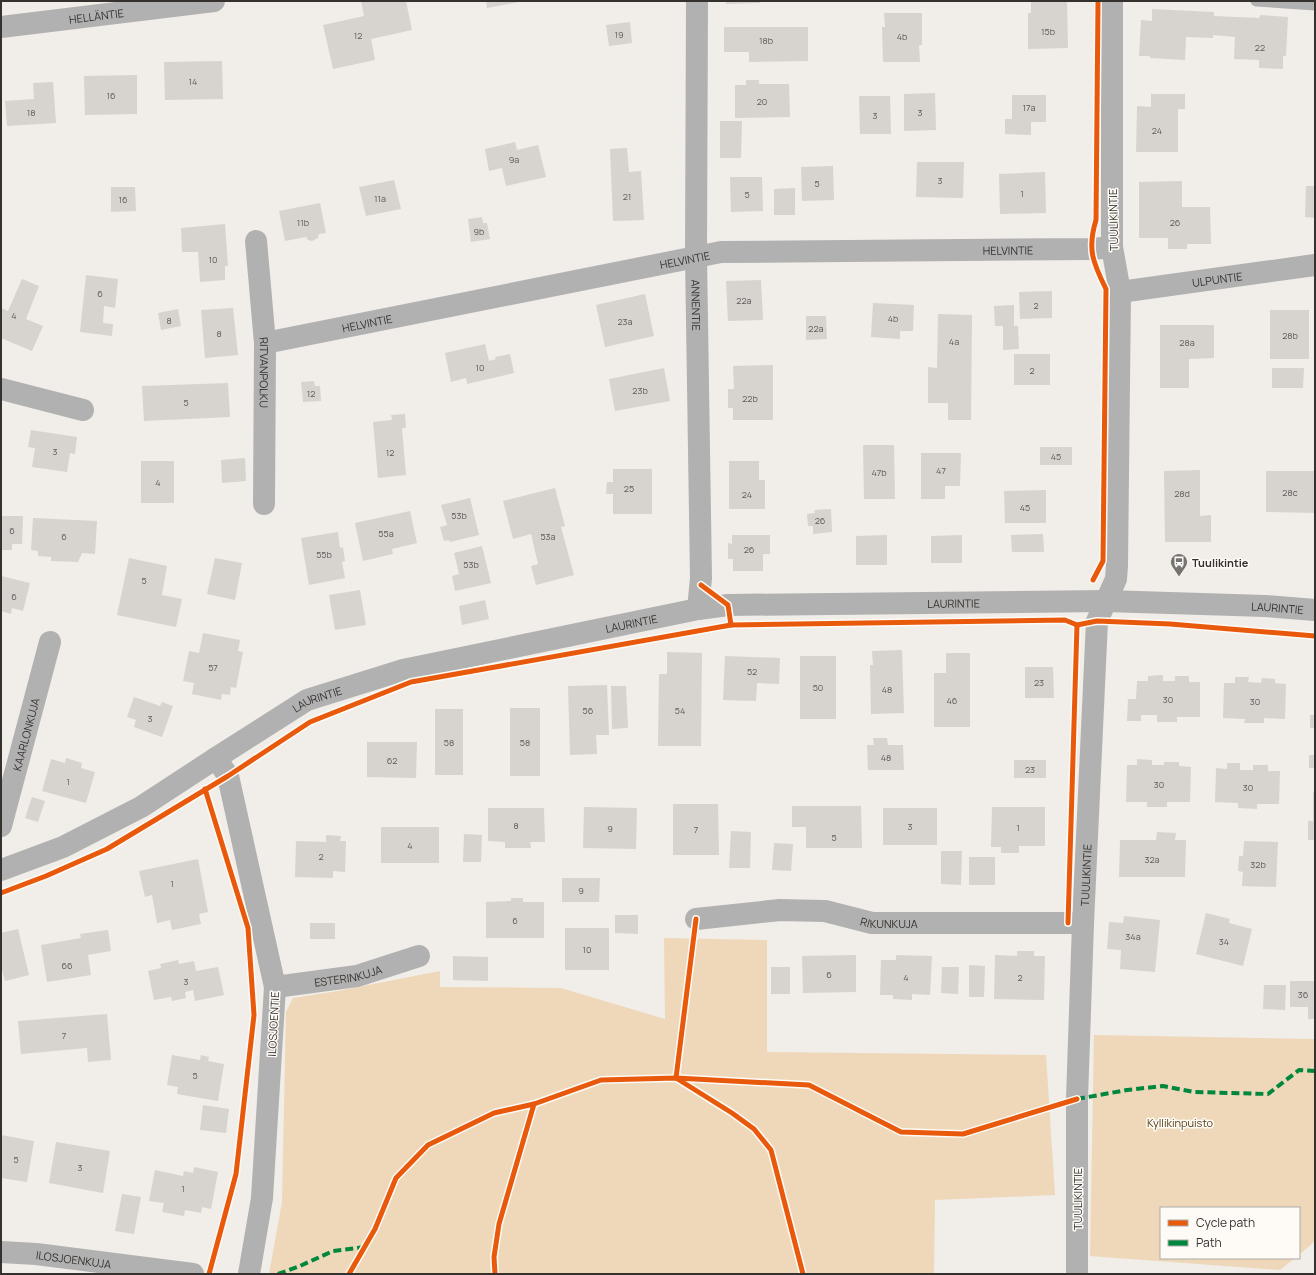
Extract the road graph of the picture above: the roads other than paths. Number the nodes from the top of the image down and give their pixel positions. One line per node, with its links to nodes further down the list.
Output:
1 (214, 1): 6 (street, HELLÄNTIE)
2 (697, 1): 9 (street, ANNENTIE)
3 (1112, 1): 8 (street, TUULIKINTIE)
4 (1256, 1): 5 (lane)
5 (1315, 5)
6 (1, 27)
7 (256, 241): 12 (street, RITVANPOLKU)
8 (1112, 247): 9 (street, HELVINTIE); 11 (street, TUULIKINTIE)
9 (696, 256): 12 (street, HELVINTIE); 17 (street, ANNENTIE)
10 (1315, 265): 11 (street, ULPUNTIE)
11 (1120, 292): 16 (street, TUULIKINTIE)
12 (264, 343): 15 (street, RITVANPOLKU)
13 (1, 389): 14 (street)
14 (83, 410)
15 (264, 504)
16 (1106, 601): 17 (street, LAURINTIE); 18 (street, LAURINTIE); 24 (street, TUULIKINTIE)
17 (698, 609): 20 (street, LAURINTIE)
18 (1315, 610)
19 (50, 642): 21 (street, KAARLONKUJA)
20 (216, 758): 22 (street, LAURINTIE); 26 (street, ILOSJOENTIE)
21 (1, 826)
22 (1, 869)
23 (696, 918): 24 (street, RIKUNKUJA)
24 (1083, 923): 30 (street, TUULIKINTIE)
25 (419, 956): 26 (street, ESTERINKUJA)
26 (275, 988): 29 (street, ILOSJOENTIE)
27 (1, 1252): 28 (street, ILOSJOENKUJA)
28 (193, 1274)
29 (249, 1274)
30 (1078, 1274)

